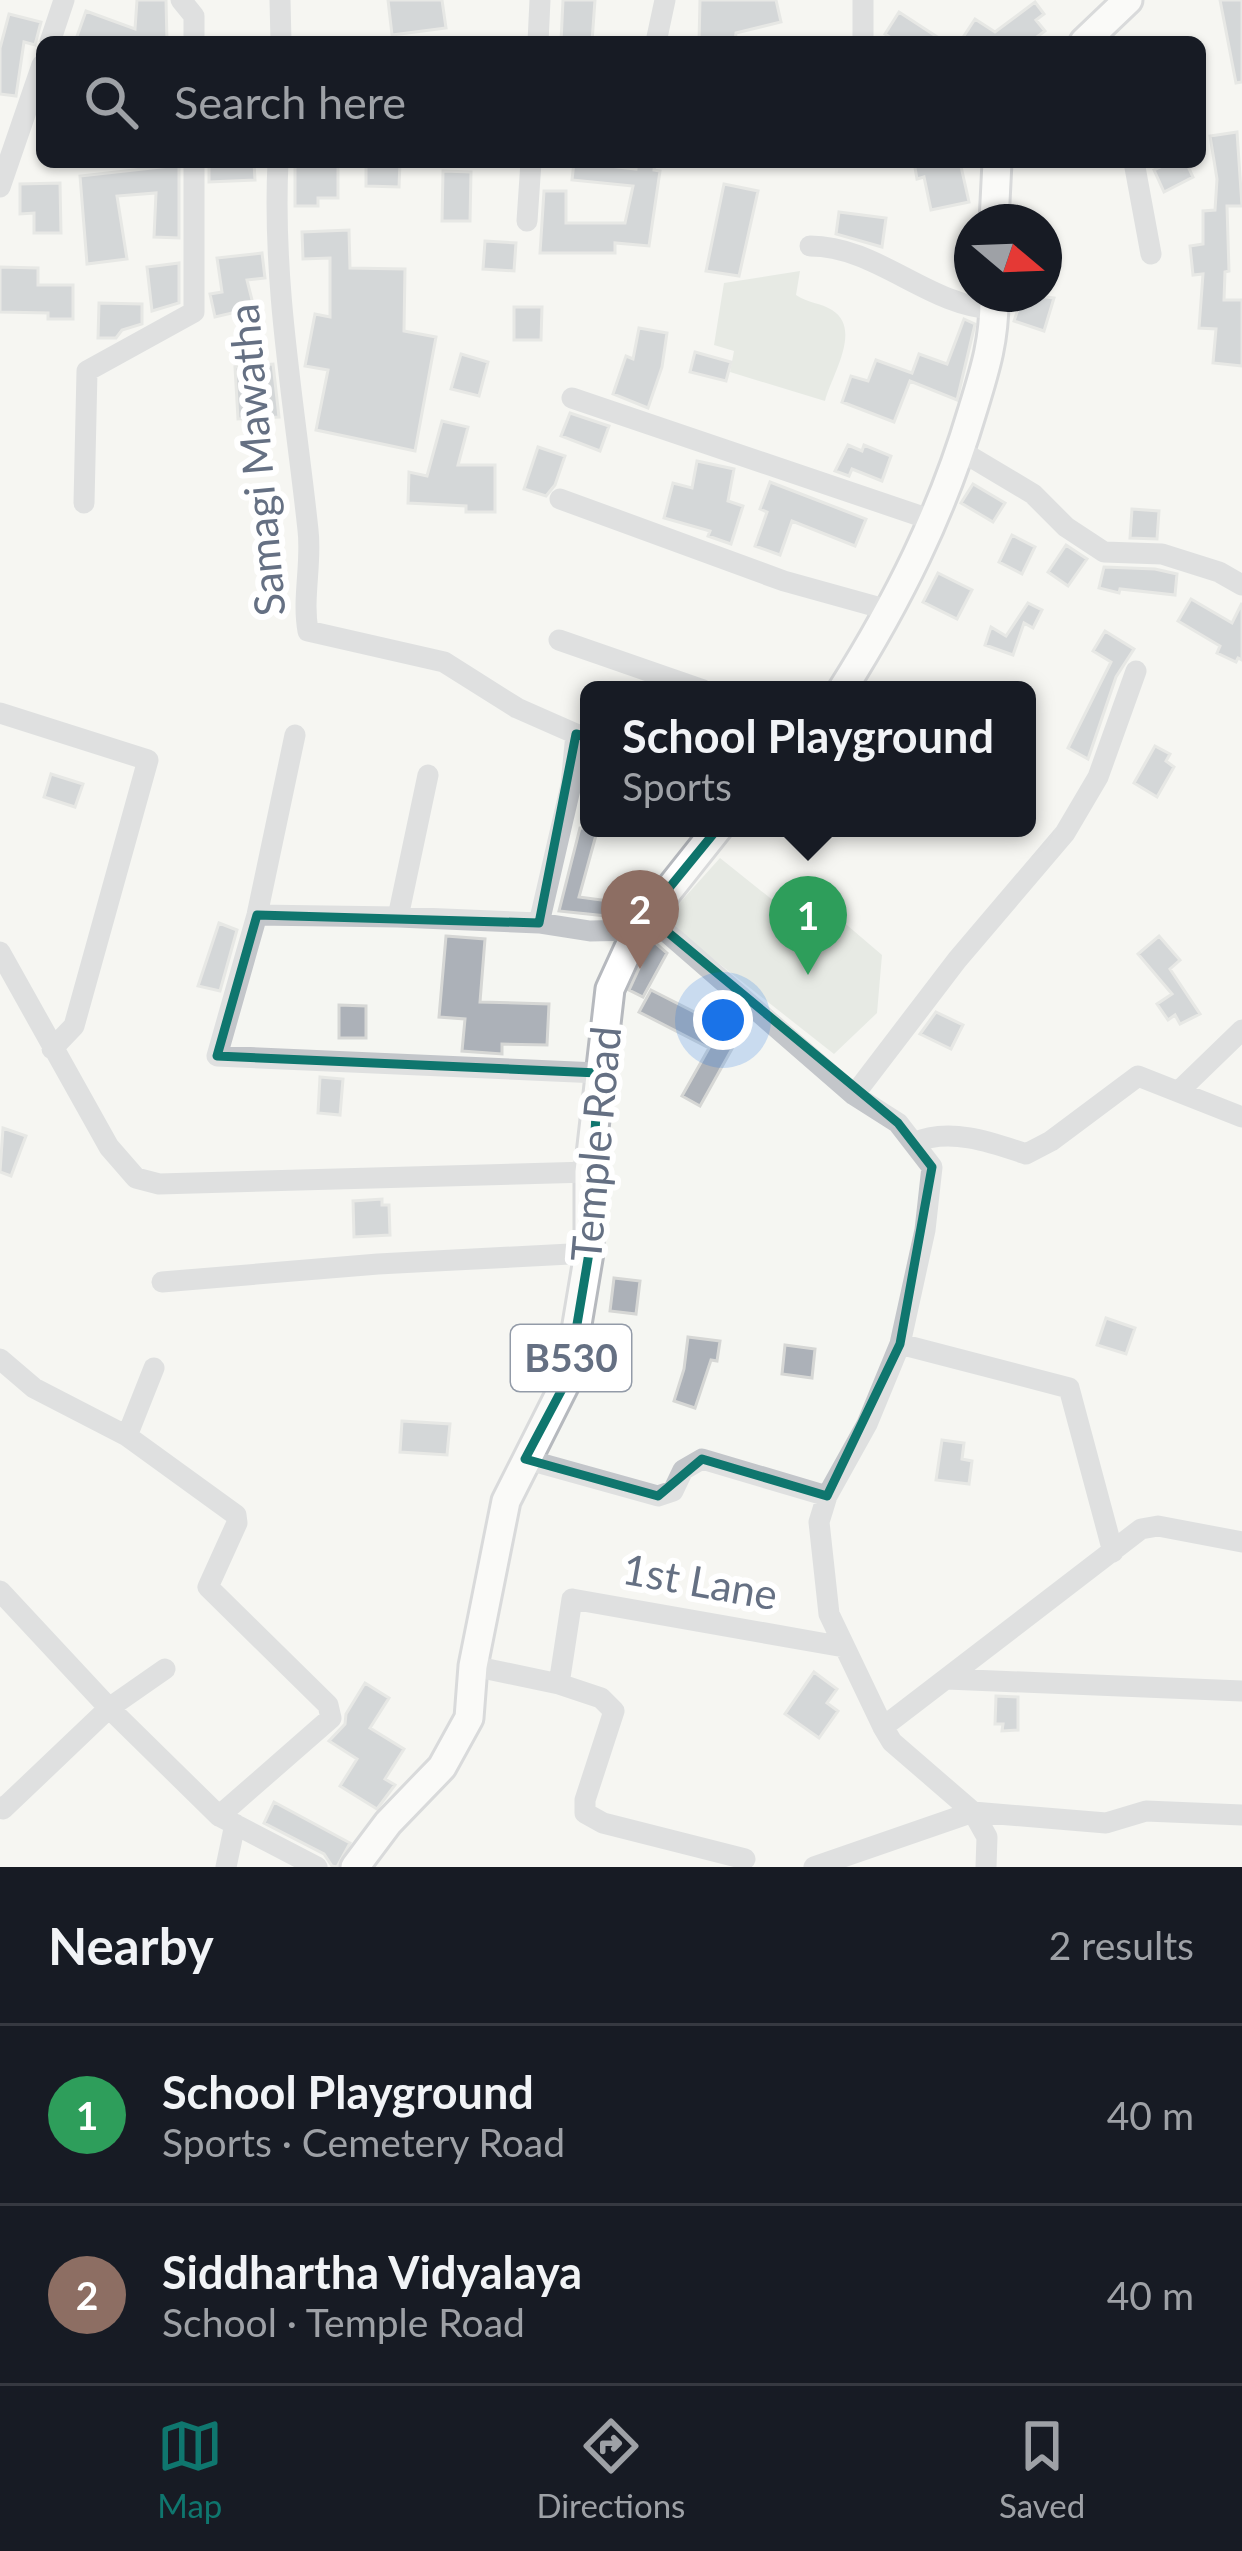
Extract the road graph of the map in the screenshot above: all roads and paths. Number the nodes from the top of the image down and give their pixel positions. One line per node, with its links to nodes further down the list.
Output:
1 (64, 0): 7 (street)
2 (181, 0): 8 (street)
3 (280, 0): 9 (street)
4 (540, 0): 10 (street)
5 (665, 0): 11 (street)
6 (1113, 15): 12 (main road)
7 (52, 36)
8 (194, 36)
9 (281, 36)
10 (538, 36)
11 (657, 36)
12 (1090, 36)
13 (36, 83): 19 (street)
14 (194, 168): 29 (street)
15 (278, 168): 38 (street, Samagi Mawatha)
16 (531, 168): 21 (street)
17 (997, 168): 20 (main road)
18 (1135, 168): 23 (street)
19 (0, 188)
20 (995, 204)
21 (527, 221)
22 (810, 246): 24 (street)
23 (1150, 254)
24 (954, 299)
25 (994, 312): 27 (main road)
26 (572, 398): 30 (street)
27 (961, 451): 30 (main road); 31 (street)
28 (560, 499): 32 (street)
29 (84, 503)
30 (935, 520): 32 (main road)
31 (1242, 585)
32 (892, 611): 36 (main road)
33 (559, 640): 35 (street)
34 (1136, 670): 52 (street)
35 (677, 681)
36 (848, 681)
37 (0, 713): 49 (street)
38 (580, 735)
39 (295, 736): 43 (street)
40 (580, 748): 46 (street, Samagi Mawatha)
41 (428, 775): 44 (street)
42 (711, 837): 45 (main road, Temple Road / B530)
43 (256, 915): 44 (street); 50 (street)
44 (398, 916): 46 (street)
45 (642, 922): 46 (street); 50 (main road, Temple Road / B530); 52 (street)
46 (539, 923)
47 (0, 952): 49 (street)
48 (1242, 1030): 51 (street)
49 (52, 1049): 55 (street)
50 (598, 1073): 55 (main road, Temple Road / B530)
51 (1180, 1090): 53 (street); 54 (street)
52 (854, 1095): 54 (street)
53 (1242, 1117)
54 (914, 1143): 58 (street)
55 (590, 1172): 56 (main road, Temple Road / B530)
56 (590, 1253): 57 (street); 62 (main road, Temple Road / B530)
57 (162, 1282)
58 (900, 1344): 63 (street); 65 (street)
59 (0, 1359): 61 (street)
60 (154, 1367): 61 (street)
61 (127, 1436): 78 (street)
62 (525, 1459): 63 (street); 68 (main road, Temple Road / B530)
63 (827, 1496): 67 (street)
64 (1242, 1542): 65 (street)
65 (1113, 1552): 70 (street)
66 (0, 1591): 73 (street)
67 (844, 1647): 71 (street, 1st Lane); 74 (street)
68 (473, 1666): 71 (street); 82 (main road, Temple Road / B530)
69 (165, 1669): 73 (street)
70 (946, 1679): 72 (street); 74 (street)
71 (559, 1684): 79 (street)
72 (1242, 1691)
73 (109, 1708): 75 (street); 78 (street)
74 (883, 1727): 76 (street)
75 (0, 1807)
76 (973, 1812): 77 (street); 83 (street); 84 (street)
77 (1242, 1815)
78 (227, 1820): 80 (street); 81 (street)
79 (745, 1859)
80 (226, 1867)
81 (317, 1867)
82 (355, 1867)
83 (814, 1867)
84 (986, 1867)

